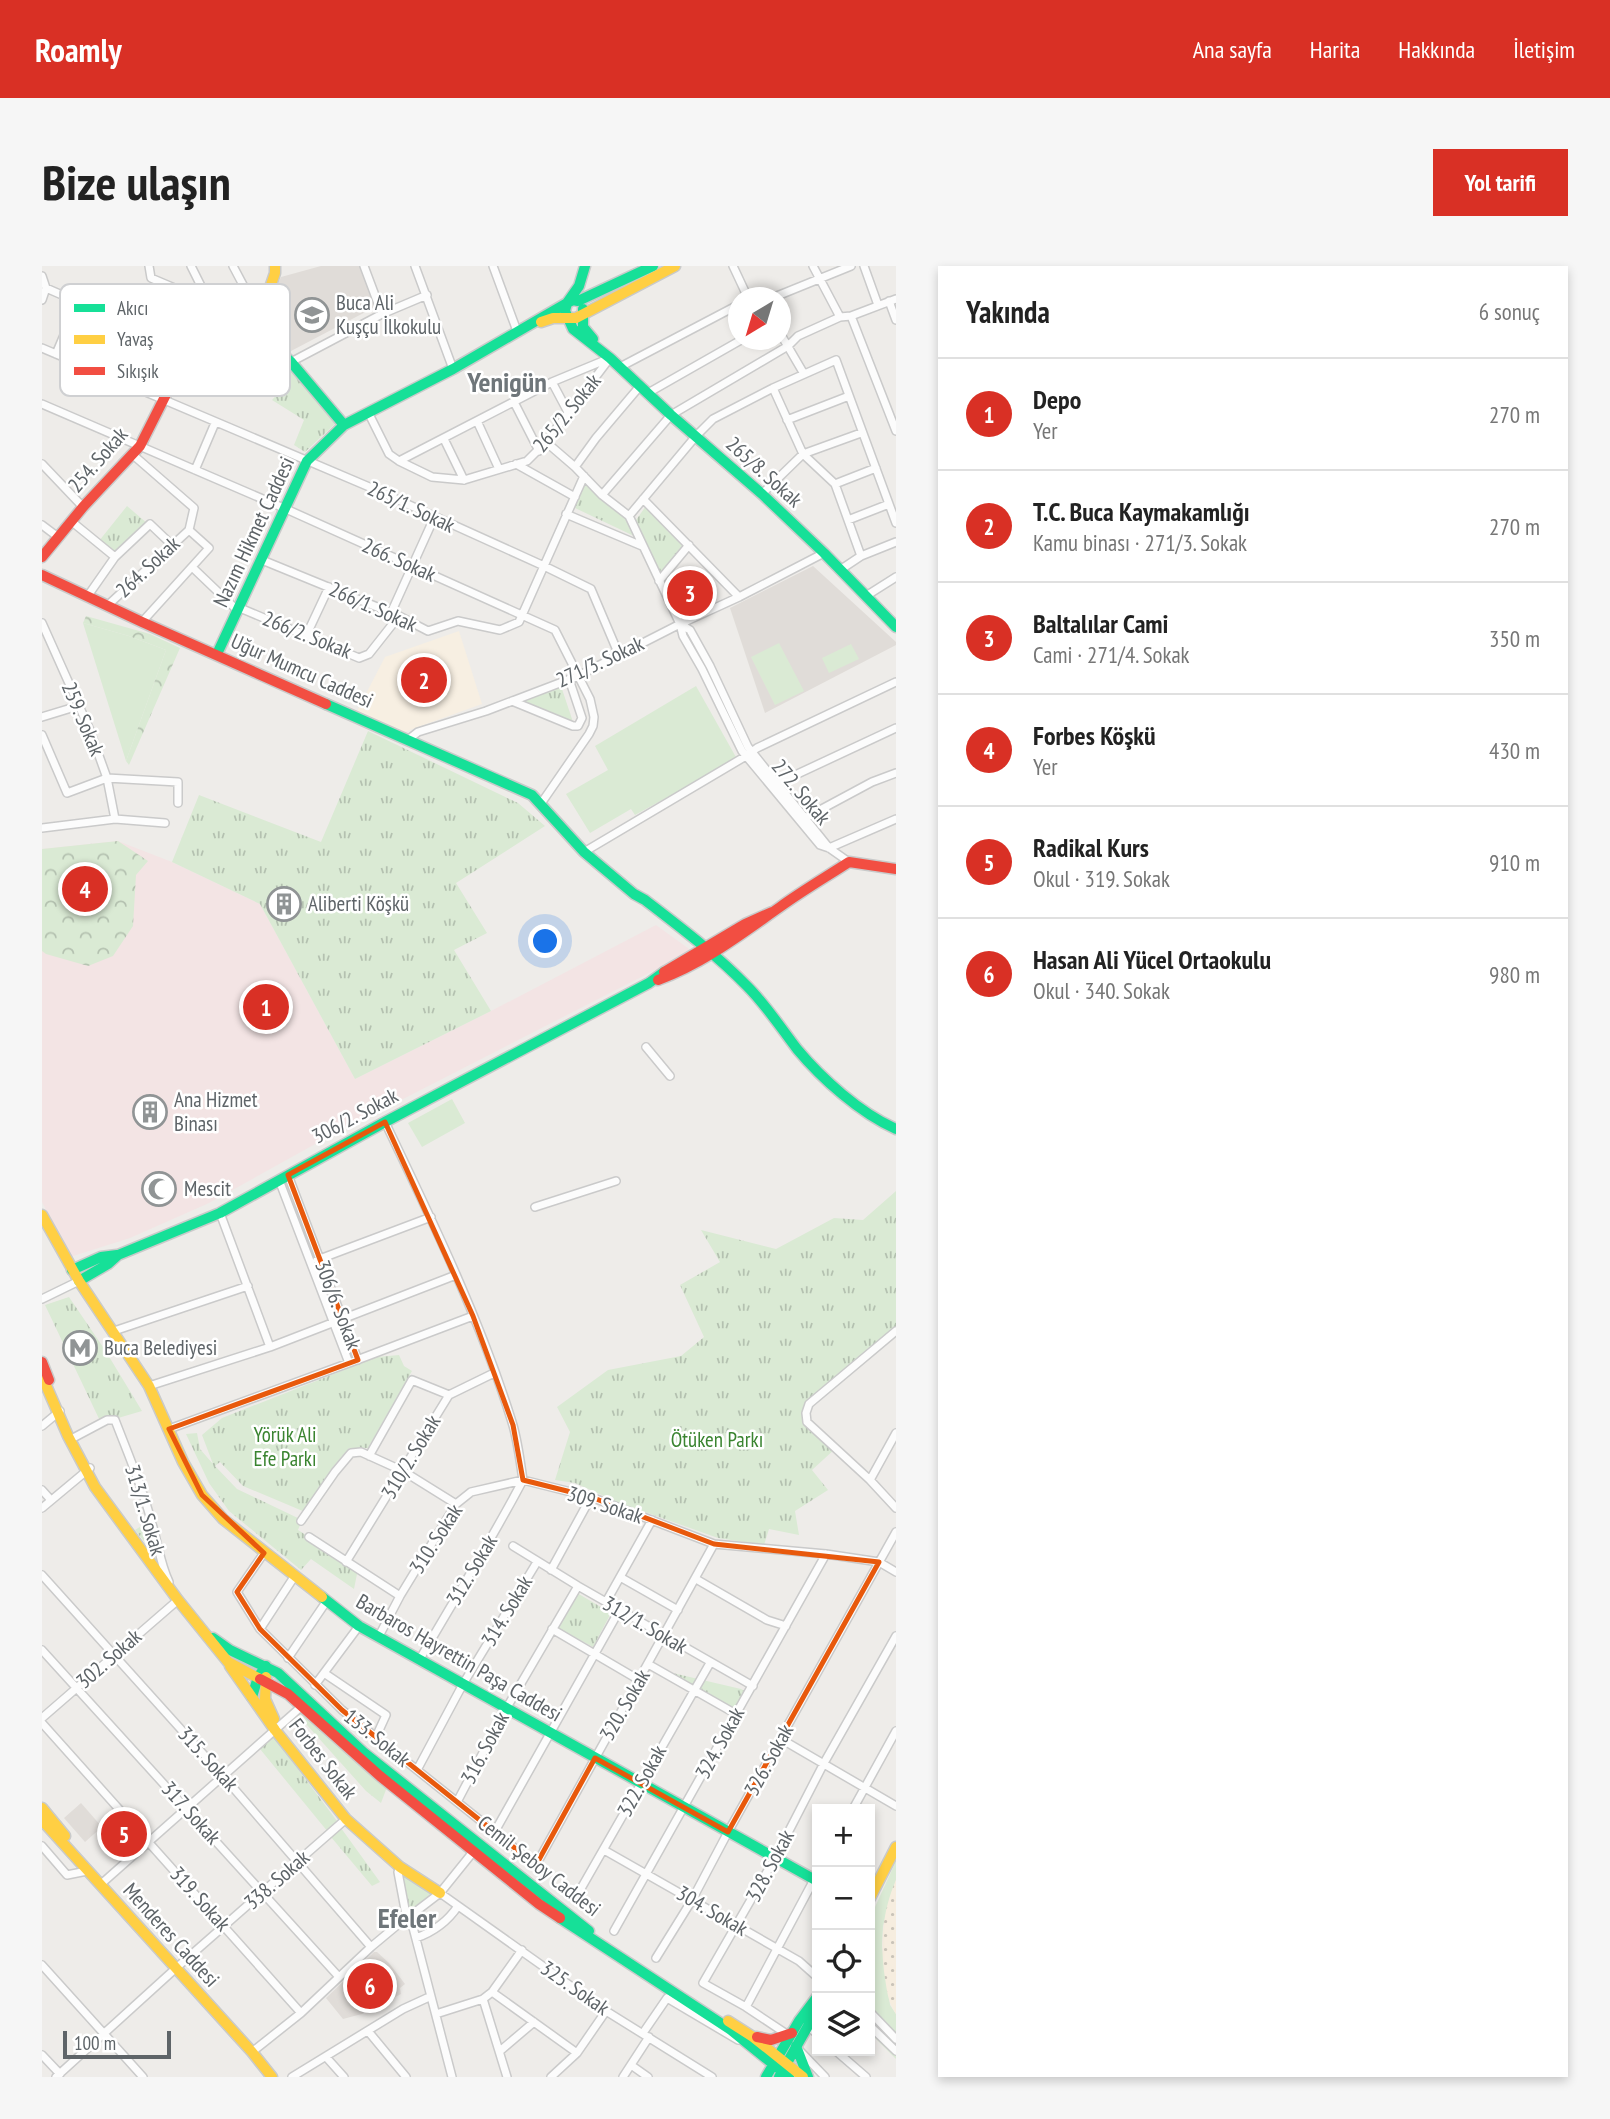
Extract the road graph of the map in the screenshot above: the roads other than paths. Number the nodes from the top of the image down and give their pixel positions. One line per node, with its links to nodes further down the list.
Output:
1 (149, 266): 17 (street)
2 (191, 266): 18 (street)
3 (233, 266): 19 (street)
4 (275, 266): 20 (main road)
5 (363, 266): 30 (street)
6 (415, 266): 24 (street)
7 (653, 266): 25 (main road, Nazım Hikmet Caddesi)
8 (675, 266): 31 (main road)
9 (733, 266): 21 (street)
10 (813, 266): 16 (street)
11 (851, 266): 16 (street)
12 (864, 266): 28 (street)
13 (496, 267): 36 (street)
14 (584, 271): 25 (main road); 25 (main road)
15 (42, 276): 22 (street)
16 (819, 277): 23 (street); 34 (street)
17 (166, 284)
18 (200, 284)
19 (243, 284)
20 (271, 284)
21 (743, 287)
22 (44, 289): 26 (street)
23 (791, 290)
24 (427, 295): 30 (street); 49 (street)
25 (578, 299): 31 (main road, 265/8. Sokak); 33 (main road); 36 (main road, Nazım Hikmet Caddesi)
26 (42, 300)
27 (892, 300): 28 (street); 35 (street)
28 (877, 305): 32 (street)
29 (728, 310): 48 (street, 265/2. Sokak)
30 (382, 314): 47 (street)
31 (581, 314): 33 (main road, Nazım Hikmet Caddesi); 43 (main road, 265/8. Sokak)
32 (851, 316): 34 (street); 67 (street)
33 (569, 317): 36 (main road, Nazım Hikmet Caddesi); 43 (main road, 265/8. Sokak)
34 (840, 317): 37 (street)
35 (896, 320)
36 (517, 331): 49 (main road, Nazım Hikmet Caddesi)
37 (791, 343)
38 (60, 347): 44 (street)
39 (728, 347): 53 (street)
40 (42, 348): 44 (street, 265/1. Sokak)
41 (781, 350): 62 (street)
42 (790, 350): 50 (street)
43 (601, 351): 46 (main road, 265/8. Sokak)
44 (57, 354): 45 (street, 265/1. Sokak)
45 (60, 355)
46 (610, 358): 48 (main road, 265/8. Sokak); 51 (street); 61 (street, 265/2. Sokak)
47 (291, 362): 66 (main road)
48 (620, 367): 53 (main road, 265/8. Sokak)
49 (453, 369): 60 (main road, Nazım Hikmet Caddesi)
50 (804, 374): 52 (street); 56 (street)
51 (552, 382): 58 (street); 61 (street)
52 (773, 388): 63 (street); 69 (street)
53 (644, 389): 62 (main road, 265/8. Sokak); 79 (street)
54 (157, 396): 57 (street, 265/1. Sokak)
55 (165, 396): 57 (main road, 254. Sokak)
56 (849, 396): 63 (street); 68 (street)
57 (164, 399): 65 (street, 265/1. Sokak); 72 (main road, 254. Sokak)
58 (514, 402): 64 (street); 73 (street)
59 (42, 404): 72 (street, 266. Sokak)
60 (368, 412): 66 (main road, Nazım Hikmet Caddesi); 76 (street)
61 (569, 414): 71 (street, 265/2. Sokak)
62 (671, 415): 69 (main road, 265/8. Sokak); 87 (street)
63 (787, 420): 74 (street)
64 (477, 421): 70 (street); 81 (street)
65 (215, 423): 75 (street, 265/1. Sokak); 82 (street)
66 (344, 425): 75 (main road, Nazım Hikmet Caddesi)
67 (896, 431)
68 (861, 433): 74 (street); 80 (street)
69 (696, 436): 86 (main road, 265/8. Sokak); 89 (street)
70 (444, 439): 76 (street); 84 (street)
71 (546, 442): 73 (street, 265/2. Sokak); 79 (street)
72 (136, 450): 82 (street, 266. Sokak); 91 (main road, 254. Sokak); 100 (street)
73 (539, 451): 78 (street, 265/2. Sokak)
74 (803, 454): 85 (street); 86 (street)
75 (307, 461): 92 (main road, Nazım Hikmet Caddesi); 95 (street, 265/1. Sokak)
76 (399, 461): 84 (street, 265/2. Sokak)
77 (42, 464): 91 (street)
78 (516, 464): 81 (street, 265/2. Sokak); 88 (street)
79 (575, 467): 83 (street)
80 (876, 468): 85 (street); 90 (street)
81 (499, 469): 84 (street, 265/2. Sokak)
82 (195, 470): 92 (street, 266. Sokak)
83 (584, 476): 87 (street); 88 (street)
84 (464, 480)
85 (835, 484): 96 (street)
86 (762, 494): 106 (main road, 265/8. Sokak)
87 (602, 495): 94 (street)
88 (575, 497): 93 (street)
89 (643, 499): 94 (street); 104 (street)
90 (889, 504): 96 (street); 98 (street)
91 (83, 507): 97 (main road, 254. Sokak)
92 (286, 509): 110 (main road, Nazım Hikmet Caddesi); 111 (street, 266. Sokak)
93 (566, 514): 105 (street); 112 (street)
94 (629, 516): 105 (street)
95 (434, 518): 111 (street); 112 (street, 265/1. Sokak)
96 (848, 520): 107 (street)
97 (71, 521): 101 (main road, 254. Sokak); 109 (street)
98 (896, 523)
99 (42, 525): 101 (street)
100 (189, 530): 103 (street, 264. Sokak); 113 (street, 264. Sokak)
101 (58, 537): 108 (main road, 254. Sokak)
102 (896, 542): 107 (street)
103 (172, 545): 109 (street); 122 (street, 264. Sokak)
104 (689, 545): 117 (street); 121 (street)
105 (643, 546): 117 (street)
106 (824, 553): 114 (main road, 265/8. Sokak); 121 (street, 271/3. Sokak)
107 (861, 556): 114 (street)
108 (42, 557)
109 (115, 557): 120 (street)
110 (261, 560): 118 (street, 266/1. Sokak); 123 (main road, Nazım Hikmet Caddesi)
111 (412, 566): 124 (street); 125 (street, 266. Sokak)
112 (544, 566): 125 (street); 133 (street, 265/1. Sokak)
113 (192, 567): 123 (street, 266/2. Sokak); 127 (street, 264. Sokak)
114 (840, 570): 119 (main road, 265/8. Sokak)
115 (42, 575): 120 (main road, Uğur Mumcu Caddesi)
116 (896, 577): 119 (street)
117 (659, 581): 129 (street)
118 (329, 587): 124 (street, 266/1. Sokak); 131 (street)
119 (866, 596): 130 (main road, 265/8. Sokak)
120 (87, 597): 122 (main road, Uğur Mumcu Caddesi)
121 (738, 597): 129 (street, 271/3. Sokak)
122 (107, 606): 127 (main road, Uğur Mumcu Caddesi)
123 (239, 610): 131 (street, 266/2. Sokak); 132 (main road, Nazım Hikmet Caddesi)
124 (391, 613): 126 (street, 266/1. Sokak)
125 (522, 615): 126 (street, 266/1. Sokak); 134 (street, 266. Sokak)
126 (399, 616): 131 (street, 266/2. Sokak)
127 (142, 622): 132 (main road, Uğur Mumcu Caddesi)
128 (42, 623): 138 (street, 259. Sokak)
129 (680, 624): 133 (street, 271/3. Sokak); 143 (street)
130 (896, 627)
131 (306, 636)
132 (217, 654): 142 (main road, Uğur Mumcu Caddesi)
133 (619, 655): 134 (street, 271/3. Sokak)
134 (578, 676): 135 (street, 271/3. Sokak); 148 (street, 266. Sokak)
135 (569, 679): 137 (street, 271/3. Sokak); 137 (street)
136 (896, 682): 143 (street)
137 (511, 701): 142 (street, 271/3. Sokak)
138 (78, 706): 139 (street); 145 (street, 259. Sokak)
139 (42, 717)
140 (896, 728): 146 (street)
141 (42, 734): 145 (street)
142 (409, 739): 148 (main road, Uğur Mumcu Caddesi)
143 (749, 754): 146 (street, 272. Sokak); 156 (street, 272. Sokak); 157 (street)
144 (896, 773): 149 (street)
145 (107, 778): 147 (street); 150 (street, 259. Sokak)
146 (776, 784): 149 (street, 272. Sokak)
147 (178, 803)
148 (540, 805): 157 (main road, Uğur Mumcu Caddesi)
149 (804, 818): 156 (street, 272. Sokak)
150 (114, 819): 152 (street); 154 (street)
151 (896, 819): 153 (street)
152 (165, 823)
153 (881, 826): 155 (street); 156 (street)
154 (42, 828)
155 (896, 828)
156 (829, 848): 158 (street, 272. Sokak)
157 (584, 852): 160 (main road, Uğur Mumcu Caddesi)
158 (849, 862): 159 (main road, 272. Sokak); 160 (main road, 306/2. Sokak)
159 (896, 869)
160 (707, 952): 163 (main road, 306/2. Sokak); 164 (main road, Uğur Mumcu Caddesi)
161 (646, 1047): 162 (street)
162 (670, 1076)
163 (385, 1122): 165 (main road, 306/2. Sokak); 170 (street)
164 (896, 1129)
165 (284, 1177): 168 (main road, 306/2. Sokak); 172 (street, 306/6. Sokak); 173 (street, 306/6. Sokak)
166 (615, 1181): 167 (street)
167 (535, 1207)
168 (220, 1213): 171 (main road, 306/2. Sokak); 177 (street)
169 (42, 1215): 174 (main road, Barbaros Hayrettin Paşa Caddesi)
170 (431, 1217): 172 (street); 175 (street)
171 (118, 1255): 174 (main road); 176 (main road, 306/2. Sokak)
172 (321, 1259): 173 (street); 180 (street, 306/6. Sokak)
173 (311, 1262): 181 (street, 306/6. Sokak)
174 (72, 1270): 176 (main road, Barbaros Hayrettin Paşa Caddesi)
175 (456, 1275): 179 (street); 180 (street)
176 (79, 1281): 178 (street); 182 (main road, Barbaros Hayrettin Paşa Caddesi)
177 (248, 1286): 182 (street); 184 (street)
178 (42, 1299)
179 (473, 1316): 185 (street); 188 (street)
180 (343, 1319): 181 (street); 185 (street, 306/6. Sokak)
181 (334, 1322): 184 (street); 187 (street, 306/6. Sokak)
182 (114, 1331): 190 (main road, Barbaros Hayrettin Paşa Caddesi)
183 (896, 1331): 203 (street)
184 (270, 1346): 190 (street)
185 (358, 1360): 187 (street, 306/6. Sokak)
186 (42, 1362): 193 (main road, Forbes Sokak)
187 (349, 1363): 195 (street)
188 (494, 1373): 192 (street, 310/2. Sokak); 202 (street)
189 (42, 1376): 191 (main road, Forbes Sokak)
190 (149, 1386): 195 (main road, Barbaros Hayrettin Paşa Caddesi)
191 (45, 1392): 193 (main road, Forbes Sokak)
192 (449, 1395): 199 (street); 201 (street, 310/2. Sokak)
193 (60, 1411): 194 (street); 197 (main road, Forbes Sokak); 200 (main road, Forbes Sokak)
194 (42, 1426)
195 (169, 1429): 216 (main road, Barbaros Hayrettin Paşa Caddesi)
196 (896, 1433): 198 (street)
197 (75, 1437): 200 (main road, Forbes Sokak); 229 (street, 313/1. Sokak)
198 (893, 1445): 203 (street)
199 (369, 1456): 201 (street); 211 (street)
200 (87, 1469): 206 (street); 229 (main road, Forbes Sokak)
201 (403, 1471): 207 (street); 218 (street, 310/2. Sokak)
202 (523, 1480): 205 (street, 309. Sokak); 207 (street, 310. Sokak); 246 (street, 312. Sokak)
203 (870, 1480): 209 (street)
204 (42, 1490): 206 (street)
205 (591, 1497): 210 (street, 309. Sokak); 221 (street)
206 (51, 1500): 208 (street)
207 (456, 1504): 228 (street, 310. Sokak)
208 (42, 1508)
209 (896, 1508)
210 (652, 1520): 214 (street, 309. Sokak); 225 (street)
211 (301, 1521)
212 (896, 1532): 220 (street, 326. Sokak)
213 (309, 1537): 218 (street)
214 (713, 1544): 217 (street, 309. Sokak); 226 (street, 320. Sokak)
215 (513, 1546): 219 (street, 312/1. Sokak)
216 (264, 1553): 224 (main road, Barbaros Hayrettin Paşa Caddesi); 236 (street, 133. Sokak)
217 (826, 1554): 220 (street, 309. Sokak); 235 (street, 324. Sokak)
218 (346, 1562): 228 (street)
219 (537, 1562): 221 (street, 312/1. Sokak); 254 (street, 314. Sokak)
220 (879, 1562): 222 (street, 309. Sokak); 268 (street, 326. Sokak)
221 (551, 1570): 227 (street, 312/1. Sokak)
222 (896, 1572)
223 (42, 1575): 244 (street, 315. Sokak)
224 (294, 1577): 230 (main road, Barbaros Hayrettin Paşa Caddesi); 236 (street)
225 (620, 1577): 231 (street); 233 (street)
226 (696, 1579): 233 (street, 320. Sokak); 235 (street)
227 (578, 1586): 231 (street, 312/1. Sokak); 237 (street, 316. Sokak)
228 (400, 1596): 240 (street, 310. Sokak)
229 (178, 1600): 238 (main road, Forbes Sokak); 244 (street, 302. Sokak)
230 (326, 1602): 234 (main road, Barbaros Hayrettin Paşa Caddesi); 245 (street)
231 (606, 1602): 232 (street, 312/1. Sokak)
232 (620, 1609): 239 (street, 312/1. Sokak); 243 (street)
233 (678, 1611): 239 (street, 320. Sokak)
234 (359, 1626): 240 (main road, Barbaros Hayrettin Paşa Caddesi); 251 (street)
235 (786, 1626): 256 (street, 324. Sokak)
236 (260, 1629): 245 (street, 133. Sokak)
237 (552, 1629): 243 (street); 261 (street, 316. Sokak)
238 (206, 1634): 247 (main road, Forbes Sokak); 250 (main road, Cemil Şeboy Caddesi)
239 (664, 1635): 248 (street, 312/1. Sokak); 249 (street, 320. Sokak)
240 (379, 1636): 246 (main road, Barbaros Hayrettin Paşa Caddesi)
241 (896, 1636): 270 (street, 328. Sokak)
242 (42, 1650): 257 (street, 317. Sokak)
243 (595, 1653): 253 (street); 266 (street)
244 (114, 1654): 257 (street, 302. Sokak); 272 (street, 315. Sokak)
245 (288, 1658): 255 (street, 133. Sokak)
246 (420, 1659): 254 (main road, Barbaros Hayrettin Paşa Caddesi)
247 (228, 1662): 252 (main road, Forbes Sokak); 259 (main road, Forbes Sokak)
248 (709, 1663): 256 (street, 312/1. Sokak); 258 (street, 322. Sokak)
249 (648, 1664): 253 (street, 320. Sokak); 258 (street)
250 (265, 1666): 252 (main road); 337 (main road, Cemil Şeboy Caddesi)
251 (324, 1673): 255 (street); 267 (street)
252 (262, 1680): 259 (main road); 260 (main road, Forbes Sokak); 264 (main road)
253 (639, 1680): 269 (street, 320. Sokak)
254 (463, 1684): 261 (main road, Barbaros Hayrettin Paşa Caddesi); 271 (street, 314. Sokak)
255 (315, 1685): 267 (street, 133. Sokak)
256 (753, 1686): 262 (street, 324. Sokak)
257 (76, 1687): 263 (street, 302. Sokak); 279 (street, 317. Sokak)
258 (694, 1689): 262 (street); 273 (street, 322. Sokak)
259 (252, 1697): 264 (main road, Forbes Sokak)
260 (302, 1706): 264 (street); 290 (main road, Cemil Şeboy Caddesi)
261 (506, 1709): 266 (main road, Barbaros Hayrettin Paşa Caddesi); 275 (street, 316. Sokak)
262 (736, 1714): 280 (street, 324. Sokak)
263 (42, 1721): 285 (street, 319. Sokak)
264 (275, 1730): 272 (street); 281 (main road, Forbes Sokak)
265 (896, 1731): 274 (street)
266 (550, 1733): 269 (main road, Barbaros Hayrettin Paşa Caddesi); 284 (street)
267 (376, 1737): 271 (street, 133. Sokak)
268 (781, 1739): 270 (street); 283 (street, 326. Sokak)
269 (595, 1758): 273 (main road, Barbaros Hayrettin Paşa Caddesi); 293 (street, 320. Sokak)
270 (824, 1763): 274 (street); 291 (street, 328. Sokak)
271 (417, 1770): 275 (street, 133. Sokak)
272 (223, 1776): 279 (street); 292 (street, 315. Sokak)
273 (640, 1783): 280 (main road, Barbaros Hayrettin Paşa Caddesi); 288 (street, 322. Sokak)
274 (865, 1788): 276 (street); 277 (street)
275 (457, 1802): 284 (street, 133. Sokak)
276 (856, 1804)
277 (896, 1806)
278 (42, 1808): 289 (main road)
279 (187, 1808): 285 (street); 301 (street, 317. Sokak)
280 (684, 1809): 283 (main road, Barbaros Hayrettin Paşa Caddesi); 296 (street, 324. Sokak)
281 (346, 1819): 292 (street, 338. Sokak); 294 (main road, Forbes Sokak)
282 (42, 1820): 289 (main road, Menderes Caddesi)
283 (728, 1832): 291 (main road, Barbaros Hayrettin Paşa Caddesi); 304 (street, 326. Sokak)
284 (495, 1833): 293 (street, 133. Sokak)
285 (149, 1841): 298 (street); 308 (street, 319. Sokak)
286 (42, 1846): 295 (street)
287 (896, 1847): 300 (main road)
288 (604, 1850): 296 (street, 304. Sokak); 303 (street, 322. Sokak)
289 (69, 1851): 295 (main road, Menderes Caddesi)
290 (473, 1852): 302 (street); 340 (main road, Cemil Şeboy Caddesi)
291 (775, 1858): 297 (main road, Barbaros Hayrettin Paşa Caddesi); 307 (street, 328. Sokak)
292 (298, 1862): 301 (street, 338. Sokak); 311 (street, 315. Sokak)
293 (536, 1865)
294 (400, 1867): 302 (main road, Forbes Sokak); 306 (street)
295 (87, 1871): 298 (main road, Menderes Caddesi)
296 (646, 1874): 304 (street, 304. Sokak); 309 (street, 324. Sokak)
297 (812, 1876)
298 (100, 1885): 316 (main road, Menderes Caddesi)
299 (812, 1885): 312 (street)
300 (875, 1888)
301 (262, 1893): 308 (street, 338. Sokak); 318 (street, 317. Sokak)
302 (440, 1893): 305 (street, 325. Sokak); 306 (street)
303 (575, 1899)
304 (692, 1900): 307 (street, 304. Sokak); 314 (street, 326. Sokak)
305 (458, 1906): 310 (street); 313 (street, 325. Sokak)
306 (408, 1917): 310 (street); 311 (street); 320 (street)
307 (737, 1925): 312 (street, 304. Sokak); 323 (street, 328. Sokak)
308 (224, 1926): 316 (street, 338. Sokak); 325 (street, 319. Sokak)
309 (614, 1931)
310 (416, 1938): 326 (street)
311 (371, 1947): 318 (street)
312 (777, 1949): 317 (street, 304. Sokak); 323 (street)
313 (522, 1950): 319 (street); 324 (street, 325. Sokak)
314 (656, 1958)
315 (42, 1965): 334 (street)
316 (175, 1969): 334 (street, 338. Sokak); 342 (main road, Menderes Caddesi)
317 (812, 1973)
318 (339, 1977): 325 (street)
319 (492, 1992): 321 (street); 329 (street)
320 (427, 1998): 332 (street); 356 (street)
321 (483, 1999): 326 (street); 343 (street)
322 (812, 2004): 335 (main road)
323 (746, 2007): 335 (street)
324 (606, 2011): 336 (street, 325. Sokak); 344 (street)
325 (301, 2013): 342 (street)
326 (436, 2014): 356 (street)
327 (812, 2017): 330 (main road)
328 (875, 2017): 338 (street)
329 (534, 2022): 343 (street); 344 (street)
330 (808, 2026): 331 (street); 339 (main road)
331 (812, 2030)
332 (368, 2031): 347 (street); 355 (street)
333 (875, 2031): 341 (street)
334 (105, 2034): 350 (street, 338. Sokak); 351 (street)
335 (790, 2034): 337 (main road); 349 (main road)
336 (646, 2035): 340 (street); 348 (street); 361 (street, 325. Sokak)
337 (753, 2037): 349 (main road, Cemil Şeboy Caddesi)
338 (896, 2039)
339 (796, 2046): 349 (main road); 363 (main road); 364 (street)
340 (756, 2051): 349 (main road, Cemil Şeboy Caddesi)
341 (896, 2051)
342 (252, 2052): 352 (main road, Menderes Caddesi)
343 (500, 2052): 357 (street)
344 (577, 2053): 358 (street)
345 (42, 2055): 350 (street)
346 (842, 2056): 365 (street)
347 (326, 2057): 353 (street); 354 (street)
348 (631, 2065): 359 (street); 360 (street)
349 (782, 2068): 362 (main road); 363 (main road, Cemil Şeboy Caddesi)
350 (58, 2076)
351 (143, 2077)
352 (272, 2077)
353 (292, 2077)
354 (344, 2077)
355 (406, 2077)
356 (449, 2077)
357 (508, 2077)
358 (551, 2077)
359 (623, 2077)
360 (648, 2077)
361 (712, 2077)
362 (766, 2077)
363 (805, 2077)
364 (825, 2077)
365 (866, 2077)

